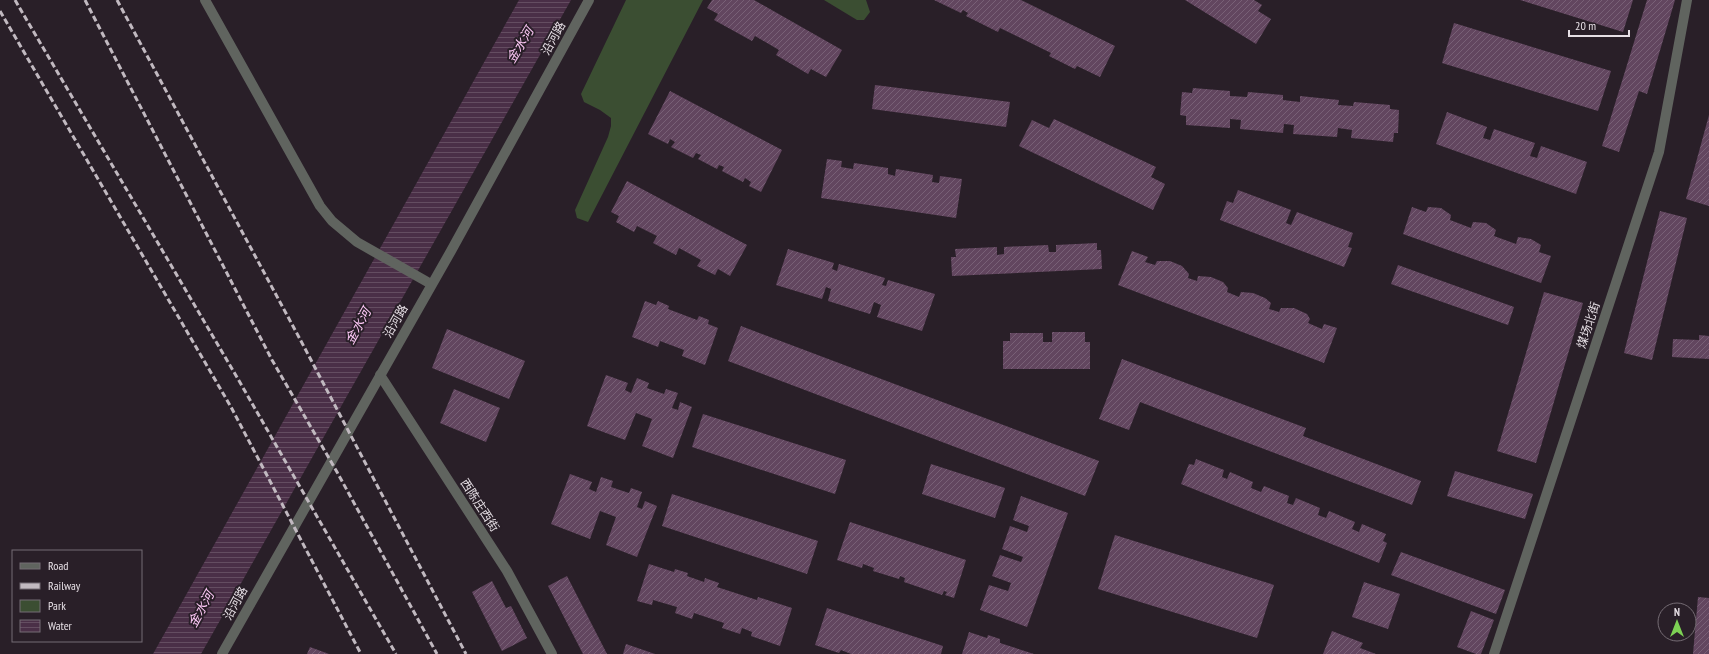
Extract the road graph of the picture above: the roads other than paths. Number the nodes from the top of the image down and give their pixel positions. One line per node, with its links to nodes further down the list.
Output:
1 (205, 0): 4 (street)
2 (589, 0): 4 (street, 沿河路)
3 (1687, 0): 8 (street, 煤场北街)
4 (431, 284): 5 (street, 沿河路)
5 (380, 375): 6 (street, 沿河路); 7 (street, 西陈庄西街)
6 (222, 654)
7 (552, 654)
8 (1494, 654)

